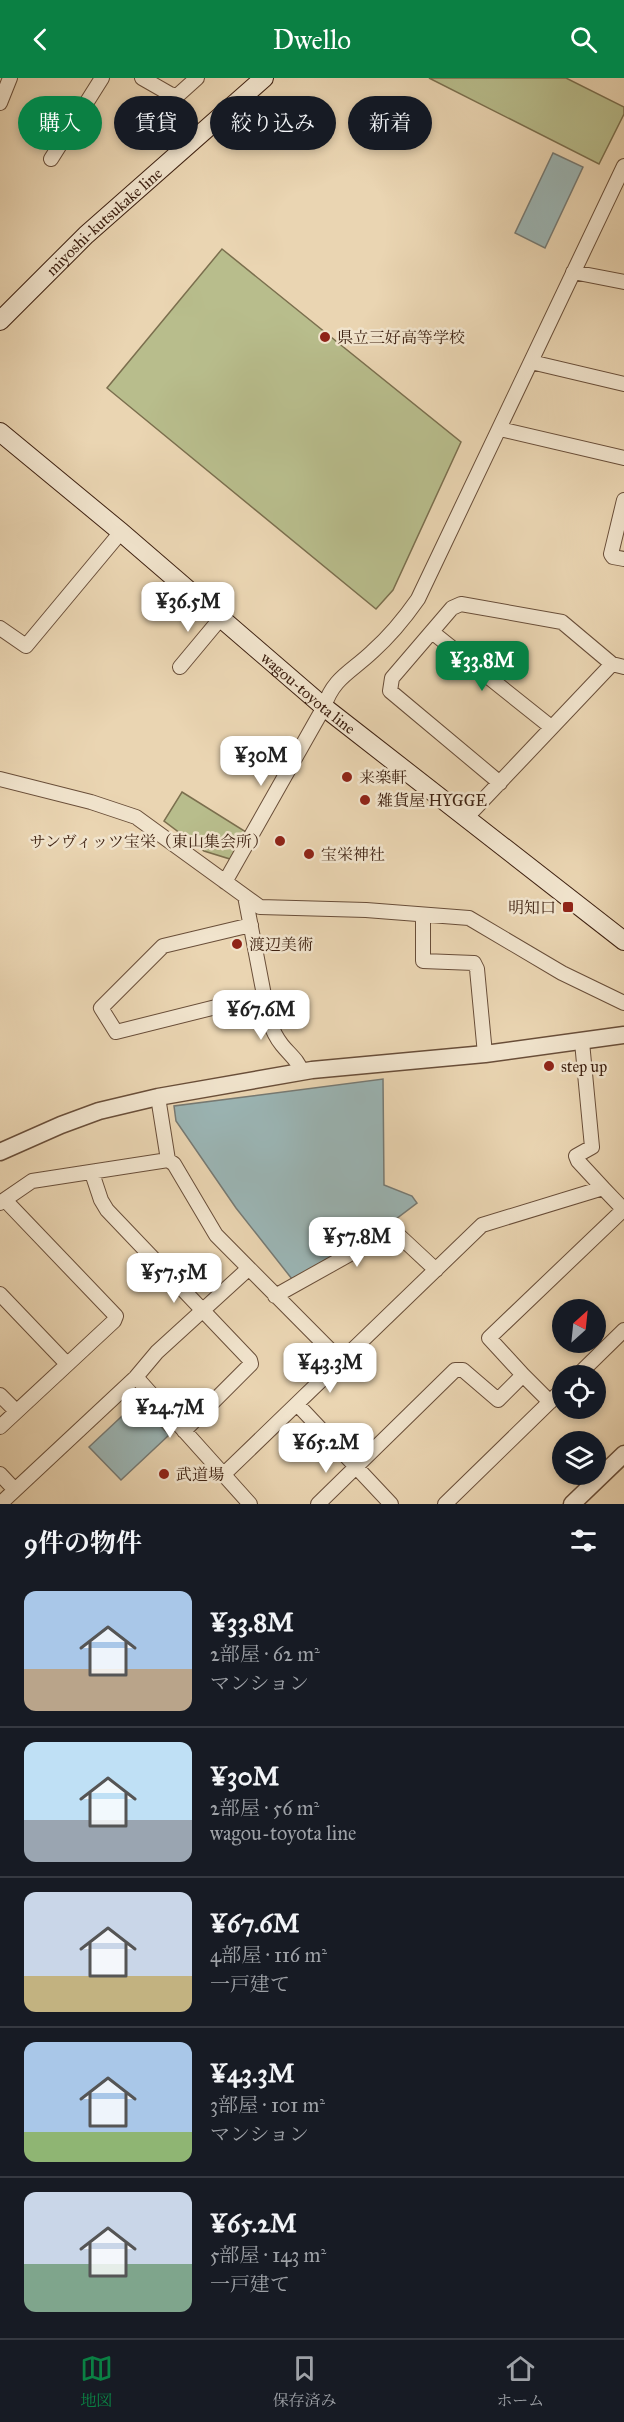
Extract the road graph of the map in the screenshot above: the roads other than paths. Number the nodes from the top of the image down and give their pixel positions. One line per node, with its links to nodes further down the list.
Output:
1 (10, 78): 6 (street)
2 (102, 78): 7 (street)
3 (142, 78): 4 (street)
4 (197, 78)
5 (264, 78): 12 (main road, miyoshi-kutsukake line)
6 (0, 103)
7 (51, 159)
8 (624, 166): 9 (street)
9 (620, 185): 10 (street)
10 (573, 272): 11 (street); 13 (street)
11 (624, 282)
12 (0, 321)
13 (531, 362): 14 (street); 15 (street)
14 (624, 384)
15 (500, 429): 17 (street); 26 (street)
16 (0, 432): 19 (main road, wagou-toyota line)
17 (624, 458)
18 (624, 500): 20 (street)
19 (120, 532): 21 (main road, wagou-toyota line); 22 (street)
20 (624, 559)
21 (220, 619): 25 (street); 26 (main road, wagou-toyota line)
22 (1, 631)
23 (432, 633): 24 (street); 27 (street); 29 (street)
24 (618, 666): 27 (street)
25 (180, 667)
26 (324, 708): 30 (main road, wagou-toyota line); 31 (street)
27 (551, 727): 29 (street)
28 (0, 779): 31 (street)
29 (500, 783): 30 (street)
30 (466, 818): 35 (main road, wagou-toyota line)
31 (225, 882): 32 (street)
32 (245, 896): 33 (street); 34 (street)
33 (423, 916): 37 (street); 40 (street)
34 (252, 925): 36 (street); 36 (street)
35 (624, 941)
36 (264, 995): 41 (street)
37 (624, 1003)
38 (624, 1035): 39 (street)
39 (582, 1042): 40 (street); 46 (street)
40 (485, 1054): 41 (street)
41 (302, 1072): 42 (street)
42 (158, 1097): 43 (street); 44 (street)
43 (0, 1152)
44 (168, 1160): 45 (street); 50 (street)
45 (92, 1173): 48 (street); 54 (street)
46 (606, 1191): 47 (street); 49 (street); 51 (street)
47 (624, 1192)
48 (2, 1202): 57 (street)
49 (624, 1209): 59 (street)
50 (248, 1269): 53 (street); 54 (street)
51 (436, 1270): 53 (street); 56 (street)
52 (0, 1294): 57 (street)
53 (275, 1296): 56 (street)
54 (202, 1310): 60 (street); 66 (street)
55 (624, 1330): 58 (street)
56 (341, 1361): 63 (street)
57 (67, 1364): 64 (street)
58 (588, 1365)
59 (523, 1375): 62 (street); 68 (street)
60 (136, 1377): 66 (street); 71 (street)
61 (0, 1395): 64 (street)
62 (550, 1402): 76 (street)
63 (297, 1404): 68 (street); 70 (street)
64 (16, 1411): 65 (street)
65 (0, 1427)
66 (184, 1431): 70 (street)
67 (624, 1454): 77 (street)
68 (355, 1467): 74 (street); 75 (street)
69 (0, 1474): 71 (street)
70 (223, 1475): 73 (street)
71 (15, 1490): 72 (street)
72 (0, 1504)
73 (250, 1504)
74 (318, 1504)
75 (391, 1504)
76 (445, 1504)
77 (572, 1504)

